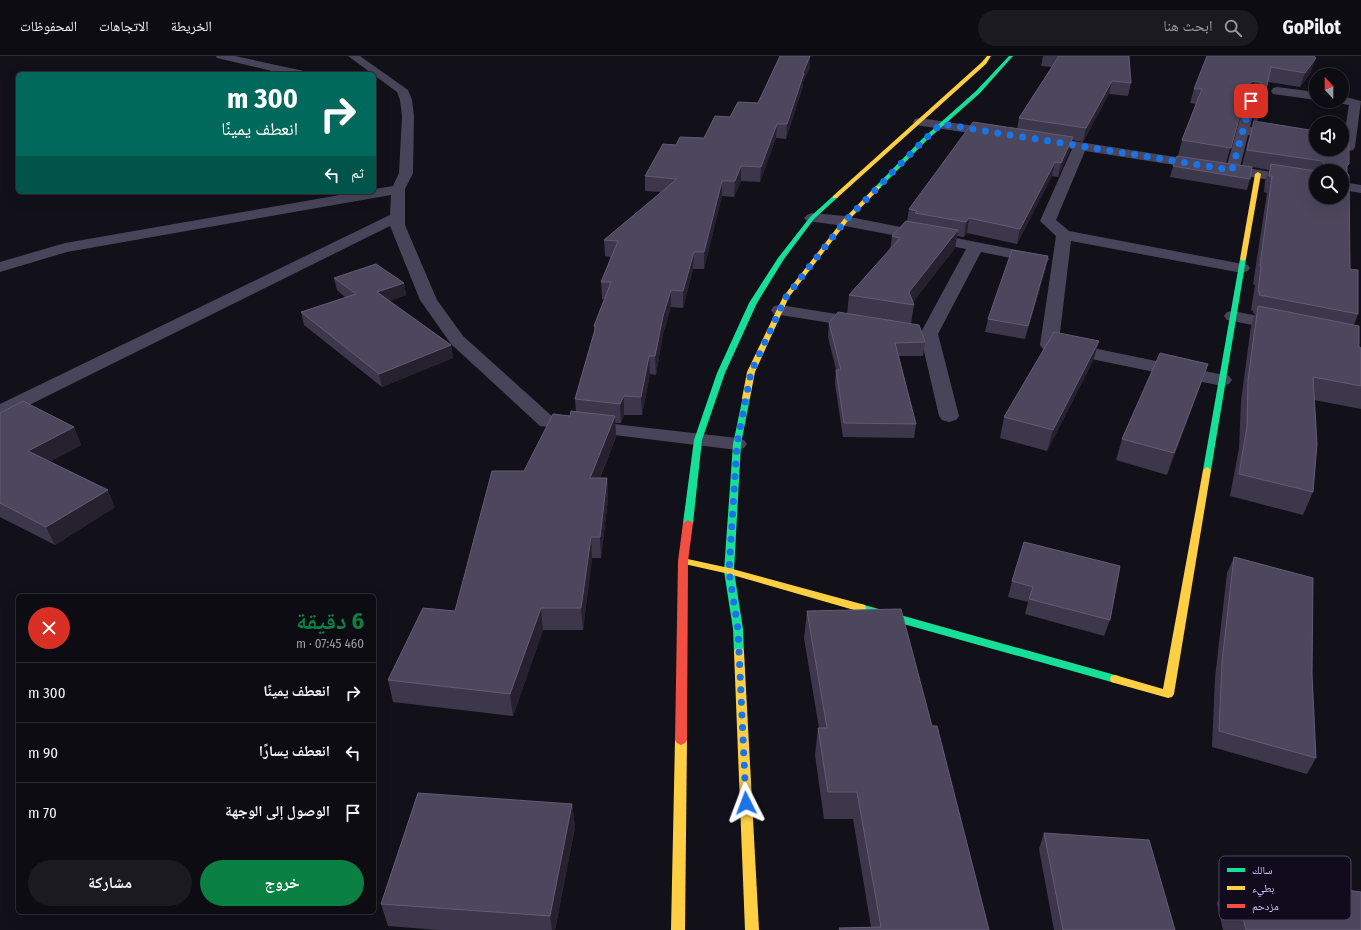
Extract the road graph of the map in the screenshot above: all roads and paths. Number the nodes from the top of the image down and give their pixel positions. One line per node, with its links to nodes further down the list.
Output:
1 (221, 56): 5 (street)
2 (353, 56): 7 (street)
3 (989, 56): 12 (main road)
4 (1011, 56): 13 (main road)
5 (292, 72)
6 (376, 85): 7 (street)
7 (402, 90): 24 (street)
8 (1277, 90): 9 (street)
9 (1309, 95)
10 (1251, 101): 14 (street)
11 (1349, 101): 18 (street)
12 (919, 122): 13 (street); 29 (main road)
13 (941, 124): 15 (street); 30 (main road)
14 (1243, 130): 17 (street); 20 (street)
15 (1011, 135)
16 (1026, 138): 19 (street)
17 (1309, 141)
18 (1349, 141)
19 (1080, 146): 20 (street); 31 (street)
20 (1232, 170): 21 (street)
21 (1258, 174): 22 (street); 35 (main road)
22 (1309, 182)
23 (1349, 187): 25 (street)
24 (398, 189): 26 (street); 28 (street)
25 (1361, 189)
26 (376, 193)
27 (370, 194): 34 (street)
28 (397, 216): 41 (street); 43 (street)
29 (812, 218): 30 (street); 43 (main road)
30 (845, 221): 32 (street); 36 (main road)
31 (1064, 235): 33 (street); 35 (street)
32 (976, 246): 33 (street); 42 (street)
33 (1060, 262): 40 (street)
34 (0, 267)
35 (1242, 268): 37 (main road)
36 (780, 310): 38 (street); 44 (main road)
37 (1233, 316): 39 (street); 40 (main road)
38 (874, 325)
39 (1301, 330)
40 (1222, 380): 46 (main road)
41 (0, 412)
42 (949, 416)
43 (698, 440): 44 (street); 45 (main road)
44 (737, 444): 46 (main road)
45 (682, 561): 46 (main road); 47 (main road)
46 (729, 571): 48 (main road)
47 (678, 930)
48 (752, 930)

